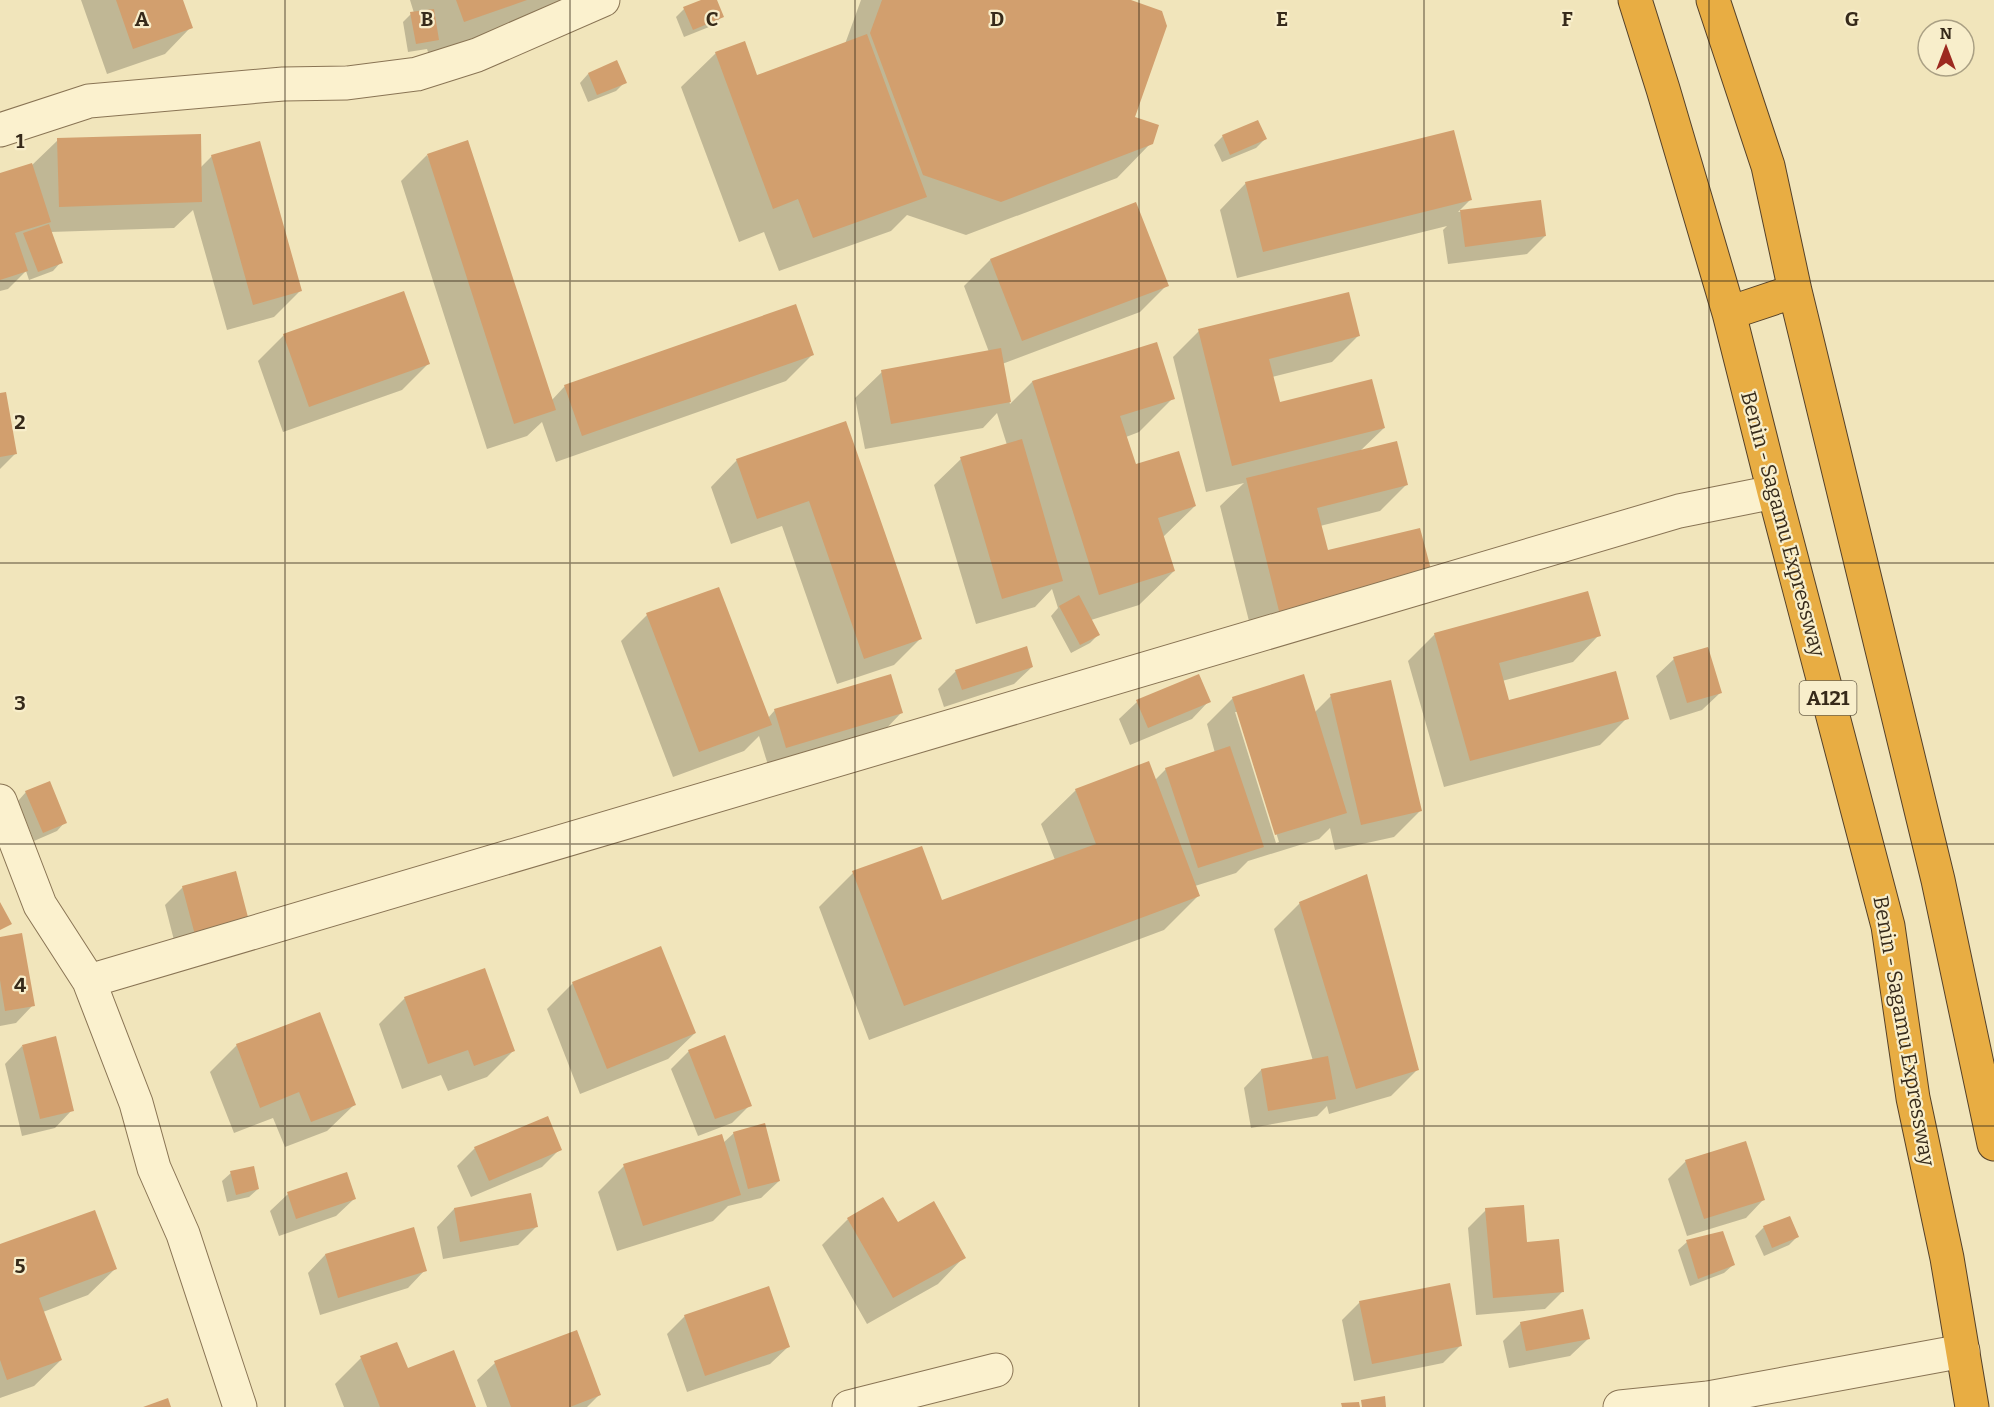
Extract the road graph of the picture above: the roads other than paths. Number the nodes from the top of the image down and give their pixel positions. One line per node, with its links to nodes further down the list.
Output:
1 (603, 0): 4 (street)
2 (1635, 0): 6 (highway, Benin - Sagamu Expressway / A121)
3 (1713, 0): 5 (highway)
4 (0, 130)
5 (1795, 291): 6 (highway); 10 (highway)
6 (1729, 313): 7 (highway, Benin - Sagamu Expressway / A121)
7 (1774, 492): 9 (street); 11 (highway, Benin - Sagamu Expressway / A121)
8 (0, 801): 9 (street)
9 (89, 981): 13 (street)
10 (1994, 1144)
11 (1963, 1352): 15 (street); 16 (highway, Benin - Sagamu Expressway / A121)
12 (996, 1370): 14 (street)
13 (240, 1407)
14 (849, 1407)
15 (1620, 1407)
16 (1972, 1407)

